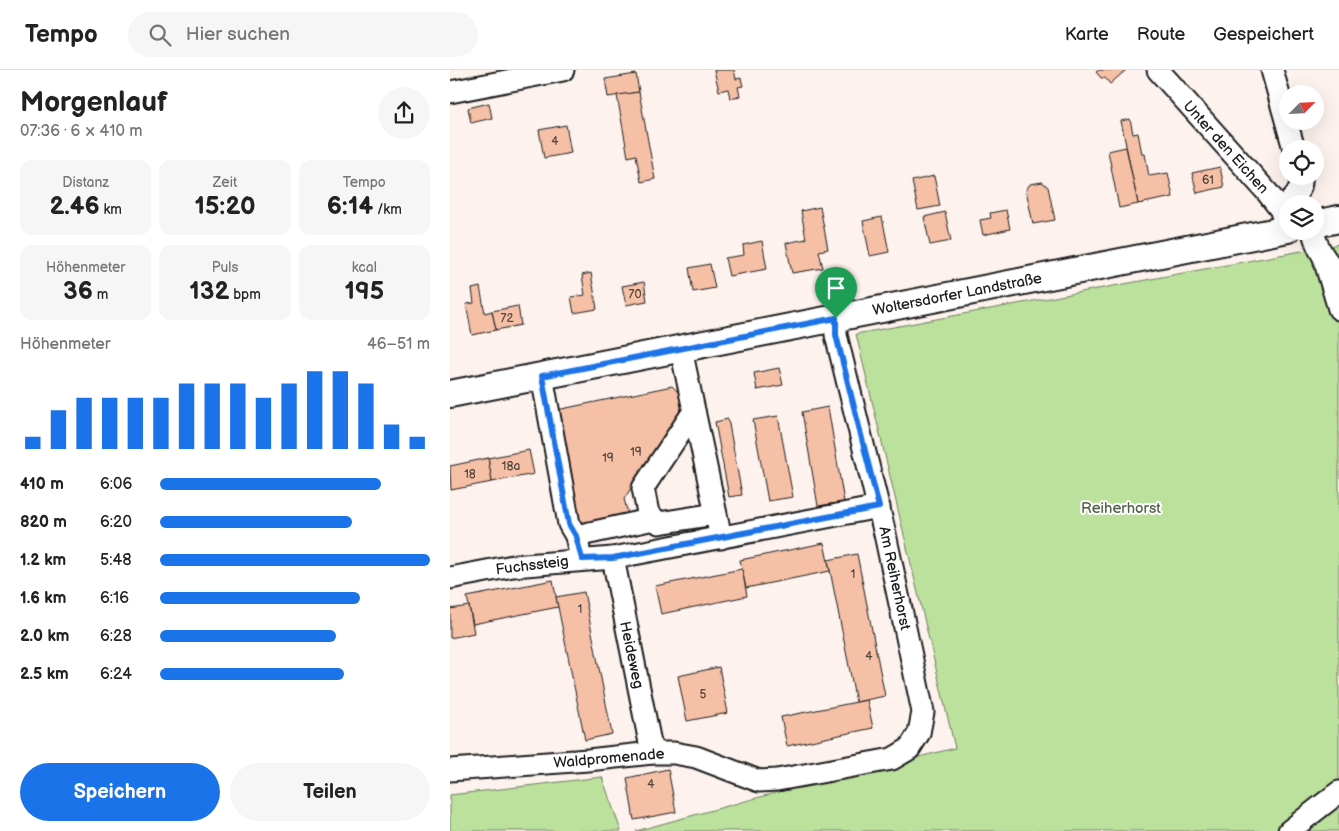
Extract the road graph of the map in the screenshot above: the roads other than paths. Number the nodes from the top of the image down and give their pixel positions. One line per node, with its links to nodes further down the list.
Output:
1 (564, 70): 4 (street)
2 (1158, 70): 6 (street, Unter den Eichen)
3 (1272, 70): 5 (street)
4 (450, 92)
5 (1291, 140)
6 (1279, 214)
7 (1339, 219): 8 (main road)
8 (1324, 222)
9 (1279, 224): 14 (main road, Woltersdorfer Landstraße)
10 (1315, 240): 11 (street)
11 (1324, 260): 12 (street); 13 (street)
12 (1339, 276)
13 (1339, 309)
14 (836, 318): 15 (main road, Woltersdorfer Landstraße); 19 (street, Am Reiherhorst)
15 (681, 349): 16 (main road, Woltersdorfer Landstraße); 18 (street)
16 (542, 376): 17 (main road, Woltersdorfer Landstraße); 22 (street)
17 (450, 394)
18 (694, 410): 20 (street); 21 (street)
19 (879, 507): 23 (street, Fuchssteig); 27 (street, Am Reiherhorst)
20 (716, 514): 21 (street); 23 (street)
21 (654, 519): 22 (street)
22 (576, 536): 25 (street)
23 (721, 538): 24 (street, Fuchssteig)
24 (613, 558): 25 (street, Fuchssteig); 28 (street, Heideweg)
25 (582, 559): 26 (street, Fuchssteig)
26 (450, 578)
27 (909, 749): 28 (street, Waldpromenade)
28 (652, 753): 29 (street, Waldpromenade)
29 (450, 770)
30 (1339, 792): 31 (street)
31 (1289, 831)

